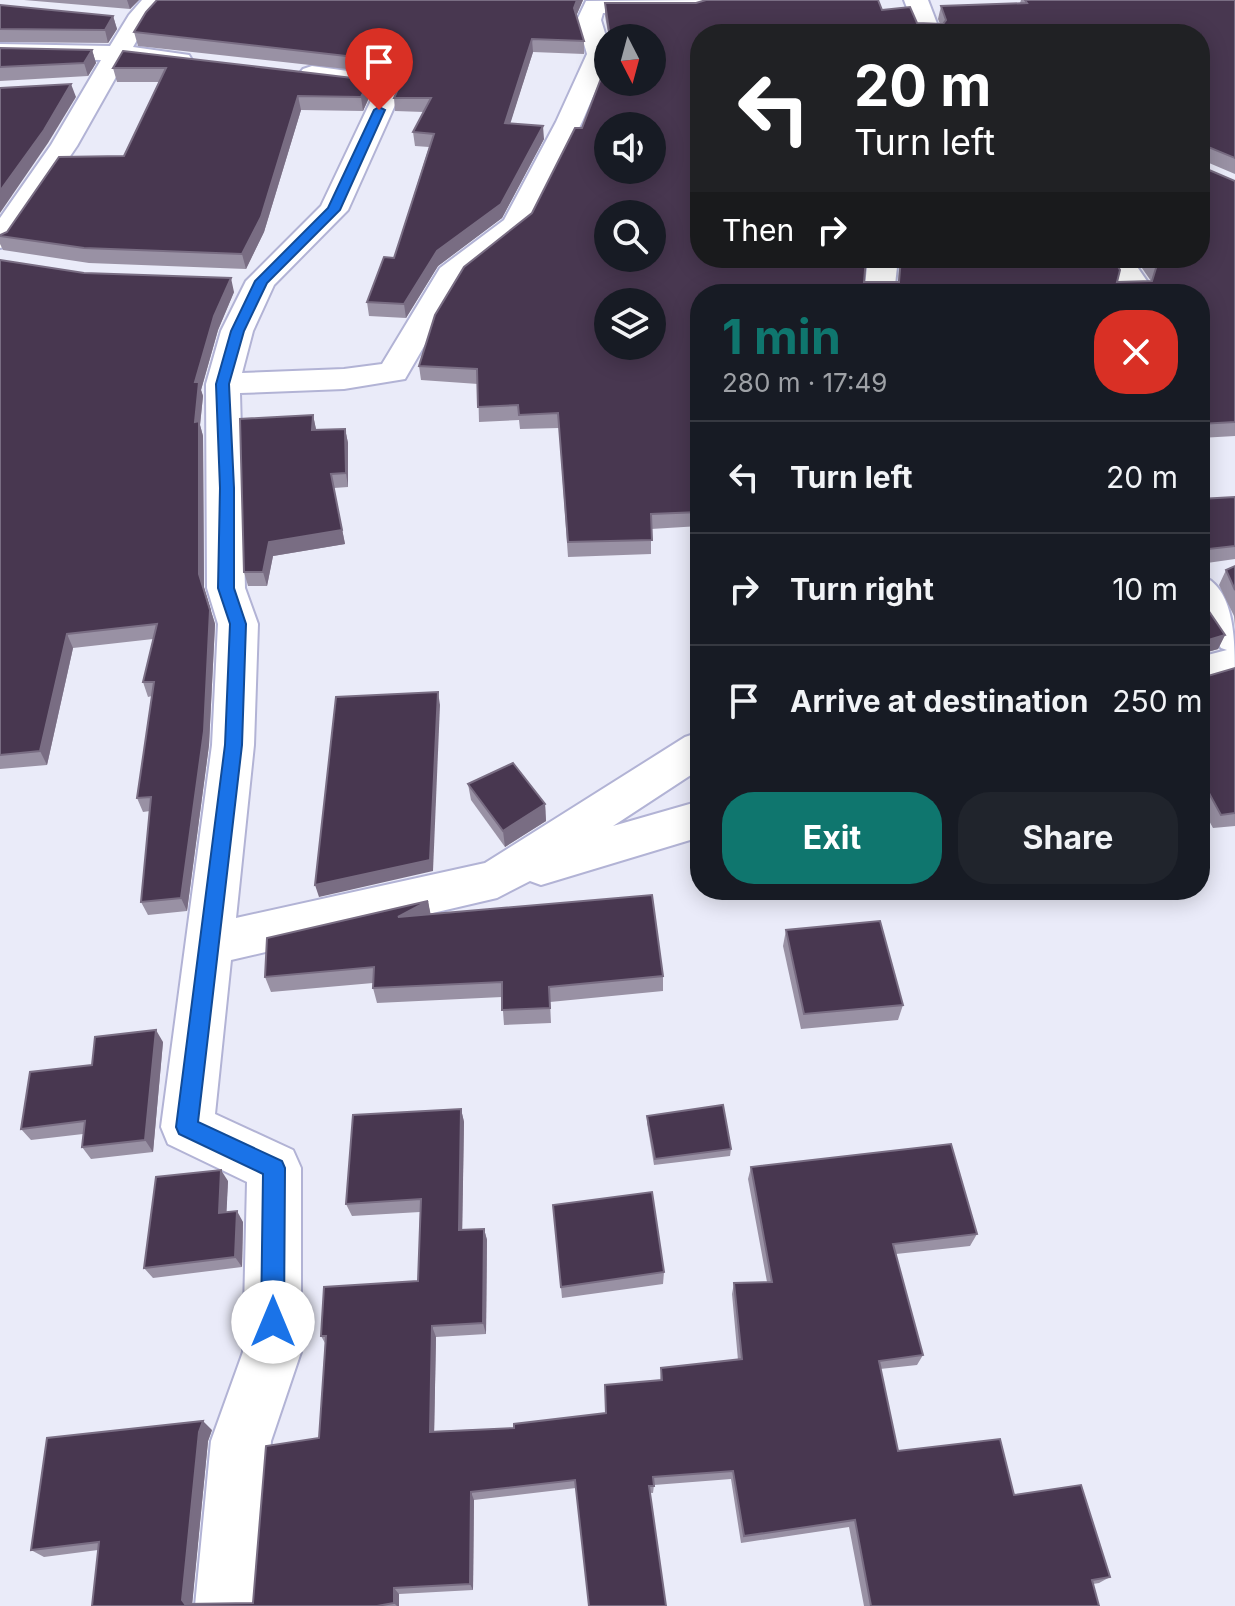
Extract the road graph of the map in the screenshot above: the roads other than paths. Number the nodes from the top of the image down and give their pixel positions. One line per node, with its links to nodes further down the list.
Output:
1 (155, 0): 5 (street)
2 (698, 0): 11 (street)
3 (916, 0): 4 (street)
4 (925, 24)
5 (114, 44): 6 (street); 7 (street); 9 (street); 10 (street)
6 (0, 51)
7 (210, 63)
8 (273, 70): 11 (street)
9 (70, 88)
10 (5, 255)
11 (223, 384): 19 (street)
12 (1210, 602): 13 (street)
13 (1235, 638)
14 (1235, 662): 15 (street)
15 (1210, 669)
16 (690, 754): 18 (street)
17 (690, 822): 18 (street)
18 (497, 879): 19 (street)
19 (208, 945): 20 (street)
20 (227, 1606)

